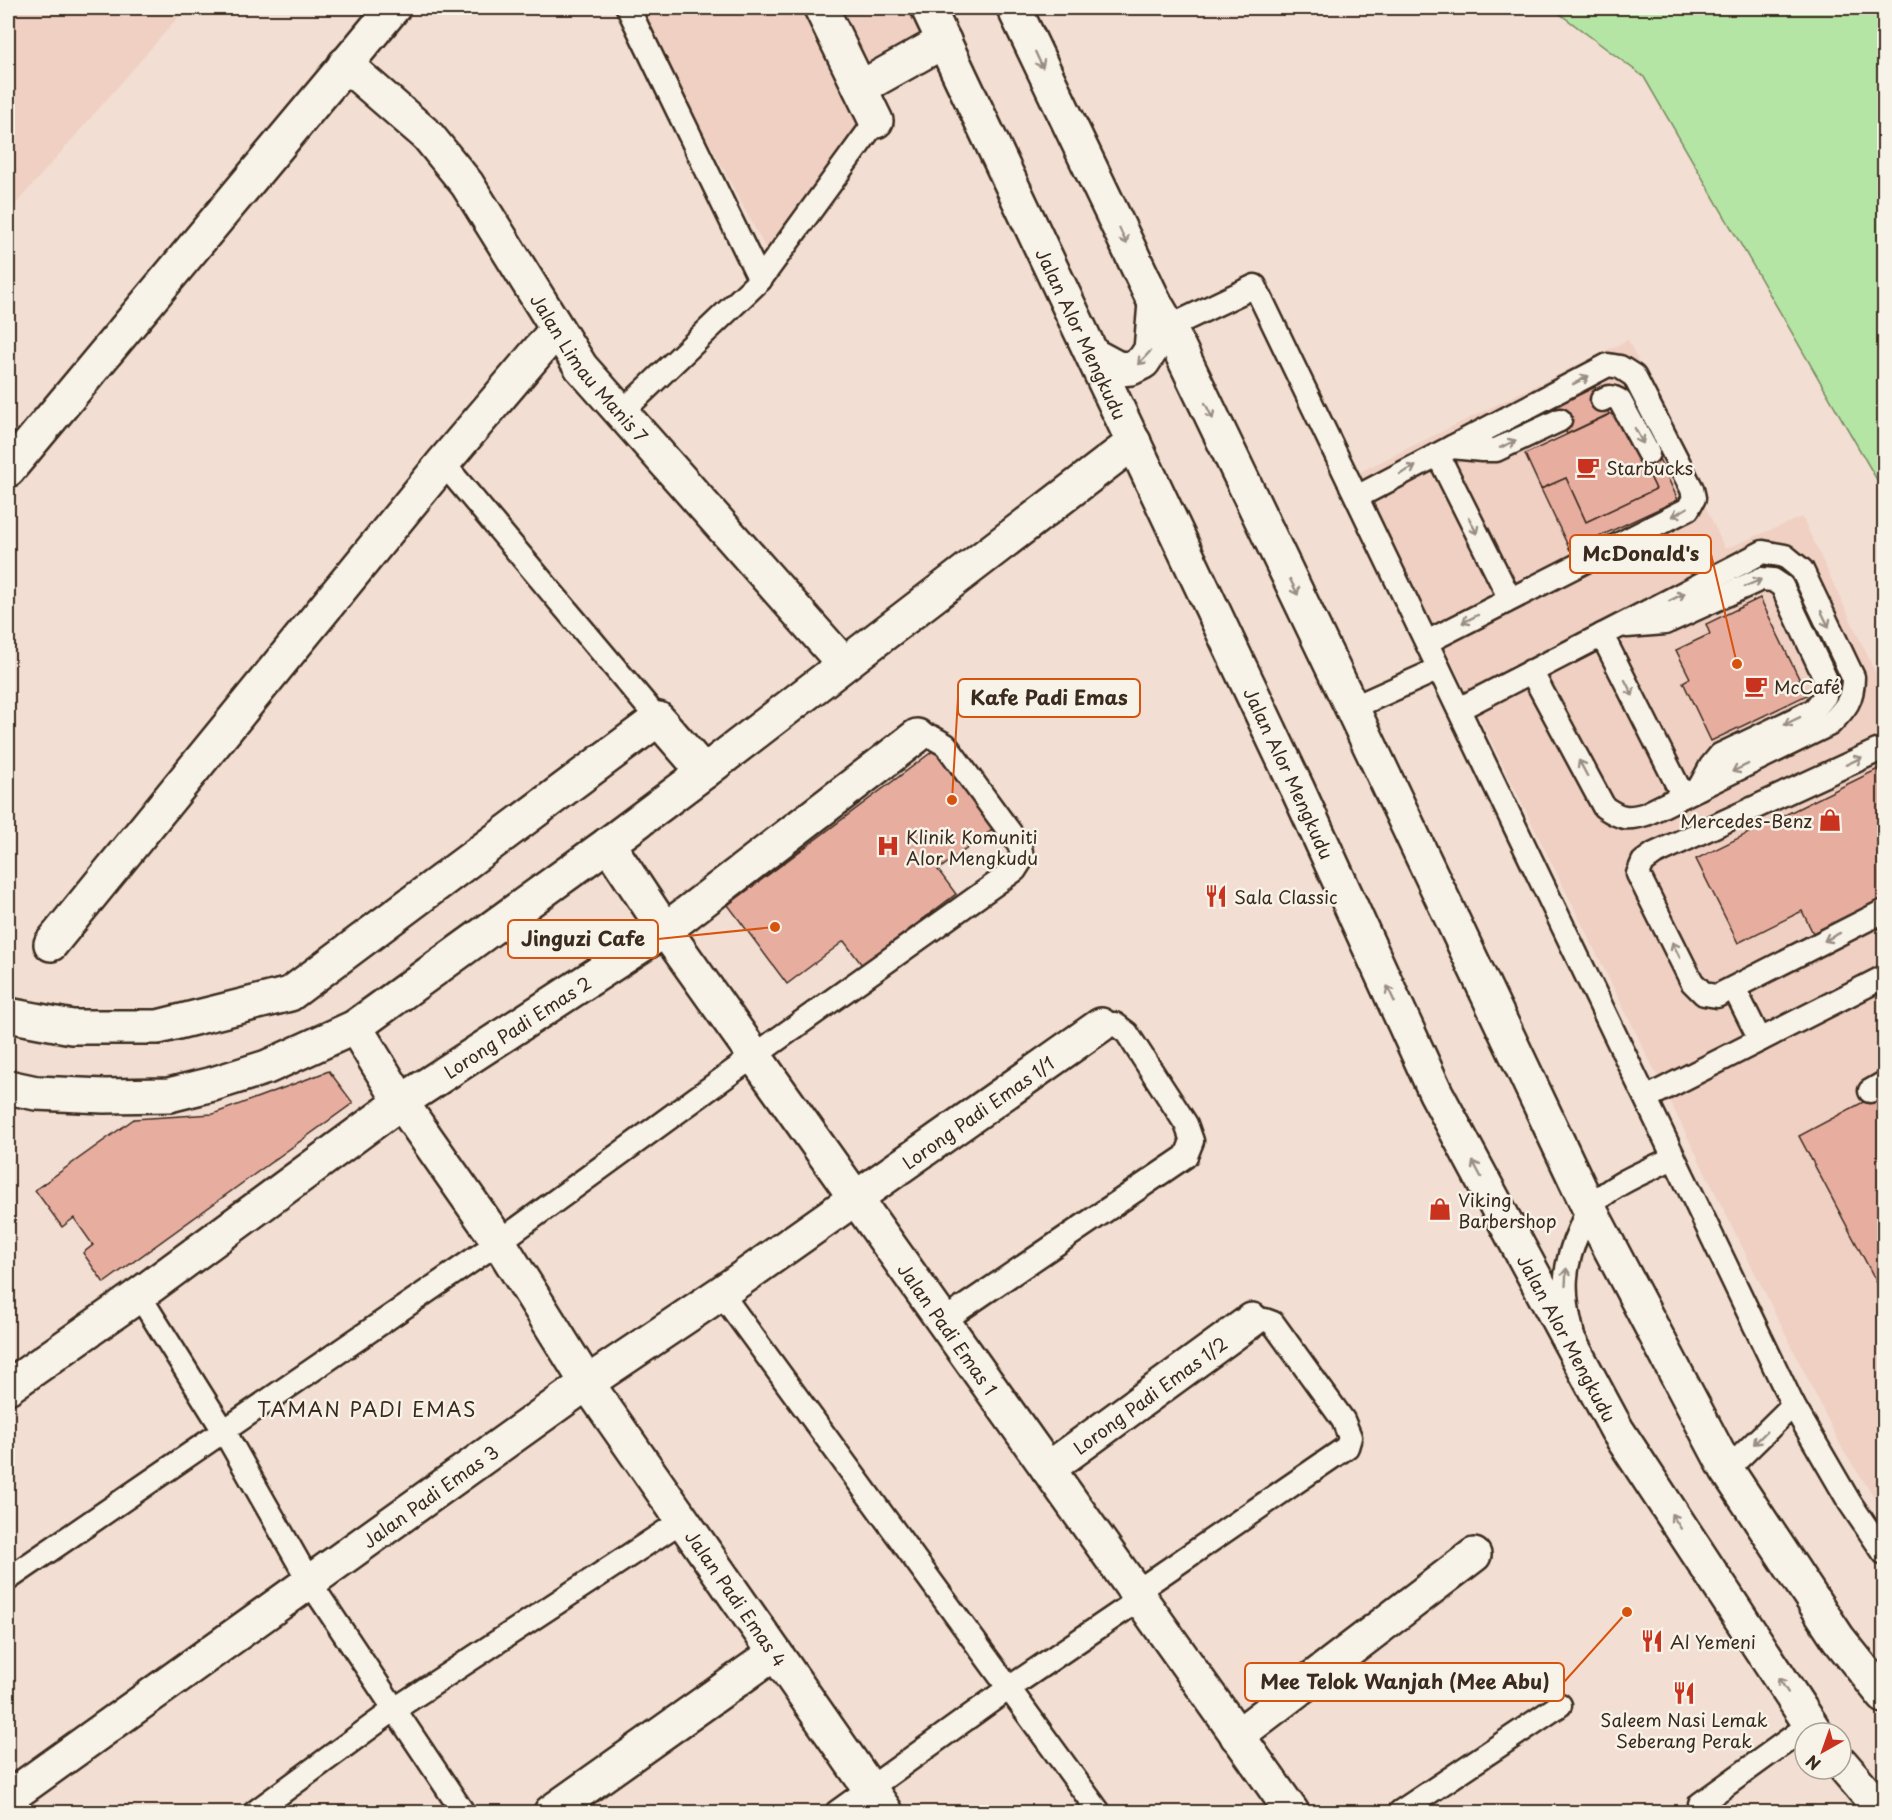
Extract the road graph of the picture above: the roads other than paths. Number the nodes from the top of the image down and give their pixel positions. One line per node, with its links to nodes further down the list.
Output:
1 (393, 8): 7 (street)
2 (628, 8): 10 (lane)
3 (821, 8): 8 (street)
4 (928, 8): 6 (street, Jalan Alor Mengkudu)
5 (1014, 8): 11 (street, one-way to 11)
6 (944, 41): 8 (street); 13 (street, Jalan Alor Mengkudu)
7 (345, 64): 12 (street, Jalan Limau Manis 7); 21 (street)
8 (860, 88): 9 (street)
9 (876, 121): 10 (lane)
10 (760, 280): 15 (lane)
11 (1162, 315): 13 (street, one-way to 13); 22 (lane); 31 (street, one-way to 31)
12 (556, 329): 15 (street, Jalan Limau Manis 7); 20 (street)
13 (1093, 355): 17 (street, Jalan Alor Mengkudu)
14 (1602, 400): 19 (lane, one-way to 19)
15 (621, 413): 28 (street, Jalan Limau Manis 7)
16 (1560, 420): 18 (lane, one-way to 16)
17 (1134, 442): 28 (street); 60 (street, Jalan Alor Mengkudu, one-way to 17)
18 (1445, 451): 22 (lane, one-way to 18); 24 (lane, one-way to 24); 25 (lane, one-way to 25)
19 (1648, 453)
20 (443, 463): 33 (lane); 41 (street)
21 (8, 470)
22 (1357, 497): 27 (lane)
23 (1583, 543): 24 (lane)
24 (1576, 565): 25 (lane)
25 (1510, 599): 27 (lane, one-way to 27)
26 (1611, 631): 30 (lane); 37 (lane, one-way to 37); 37 (lane, one-way to 37)
27 (1427, 642): 29 (lane)
28 (844, 664): 36 (street)
29 (1439, 669): 31 (lane); 32 (lane)
30 (1531, 671): 32 (lane); 37 (lane, one-way to 30)
31 (1352, 708): 54 (street)
32 (1459, 709): 50 (lane)
33 (658, 719): 36 (street); 44 (street)
34 (917, 736): 40 (street, Lorong Padi Emas 2); 48 (lane)
35 (1884, 751): 43 (lane, one-way to 35)
36 (704, 772): 38 (street)
37 (1691, 792)
38 (608, 844): 40 (street, Jalan Padi Emas 1); 46 (street)
39 (1884, 911): 43 (lane, one-way to 43)
40 (665, 930): 48 (street, Jalan Padi Emas 1); 51 (street, Lorong Padi Emas 2)
41 (51, 944)
42 (1884, 977): 47 (lane)
43 (1734, 988): 47 (lane)
44 (8, 1015)
45 (1101, 1025): 53 (street, Lorong Padi Emas 1/1); 59 (lane)
46 (355, 1027): 49 (street); 51 (street, Jalan Padi Emas 4)
47 (1760, 1040): 50 (lane)
48 (754, 1056): 53 (street, Jalan Padi Emas 1); 55 (lane)
49 (8, 1087)
50 (1647, 1098): 52 (lane)
51 (401, 1102): 55 (street, Jalan Padi Emas 4); 57 (street, Lorong Padi Emas 2)
52 (1673, 1158): 54 (lane); 63 (lane)
53 (856, 1198): 56 (street, Jalan Padi Emas 3); 59 (street, Jalan Padi Emas 1)
54 (1589, 1208): 60 (lane, one-way to 54); 66 (street)
55 (499, 1242): 61 (street, Jalan Padi Emas 4); 64 (lane)
56 (721, 1293): 61 (street, Jalan Padi Emas 3); 74 (lane)
57 (139, 1295): 62 (street, Lorong Padi Emas 2); 64 (lane)
58 (1252, 1320): 65 (street, Lorong Padi Emas 1/2); 72 (lane)
59 (943, 1322): 65 (street, Jalan Padi Emas 1)
60 (1587, 1375): 78 (street, Jalan Alor Mengkudu, one-way to 60)
61 (587, 1383): 67 (street, Jalan Padi Emas 4); 71 (street, Jalan Padi Emas 3)
62 (8, 1387)
63 (1793, 1405): 66 (lane, one-way to 66); 68 (lane)
64 (224, 1431): 70 (lane); 71 (lane)
65 (1048, 1469): 72 (street, Jalan Padi Emas 1)
66 (1727, 1470): 75 (street)
67 (683, 1520): 73 (street, Jalan Padi Emas 4); 77 (lane)
68 (1884, 1553)
69 (1474, 1555): 79 (street)
70 (8, 1580)
71 (309, 1581): 77 (lane); 82 (street, Jalan Padi Emas 3)
72 (1138, 1596): 74 (lane); 79 (street, Jalan Padi Emas 1)
73 (775, 1653): 83 (street, Jalan Padi Emas 4); 87 (street)
74 (1009, 1688): 83 (lane); 89 (lane)
75 (1884, 1696)
76 (1560, 1705): 91 (lane)
77 (395, 1710): 85 (lane); 86 (lane)
78 (1807, 1721)
79 (1237, 1736): 90 (street, Jalan Padi Emas 1)
80 (1793, 1742): 84 (lane)
81 (1853, 1777): 92 (street)
82 (8, 1798)
83 (878, 1801): 88 (lane)
84 (1700, 1804)
85 (255, 1812)
86 (463, 1812)
87 (551, 1812)
88 (837, 1812)
89 (1099, 1812)
90 (1292, 1812)
91 (1400, 1812)
92 (1883, 1812)

